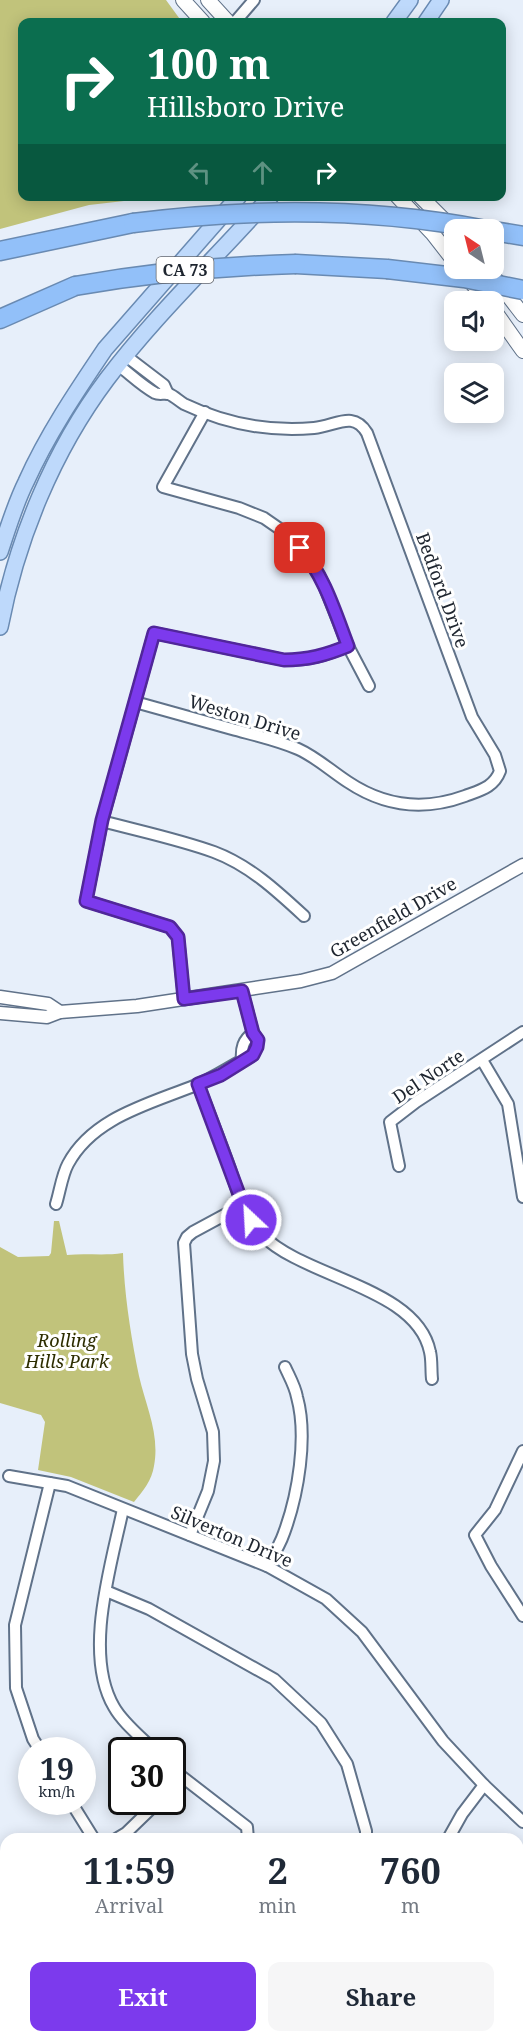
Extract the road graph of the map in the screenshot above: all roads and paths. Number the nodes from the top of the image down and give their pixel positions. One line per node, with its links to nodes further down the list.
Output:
1 (183, 0): 6 (main road)
2 (208, 0): 7 (main road)
3 (254, 0): 8 (street)
4 (410, 0): 9 (main road)
5 (441, 0): 10 (main road)
6 (199, 18)
7 (224, 18)
8 (238, 18)
9 (397, 18)
10 (429, 18)
11 (236, 201): 35 (main road)
12 (266, 201): 33 (main road)
13 (402, 201): 21 (main road)
14 (425, 201): 15 (main road)
15 (444, 221)
16 (444, 221): 20 (highway, bridge)
17 (504, 233): 18 (highway)
18 (523, 236)
19 (0, 241): 20 (highway)
20 (30, 243): 22 (highway)
21 (444, 248)
22 (0, 251)
23 (469, 279): 27 (main road)
24 (495, 279): 29 (main road)
25 (75, 286): 26 (highway, CA 73, bridge); 28 (highway); 30 (highway)
26 (523, 290)
27 (478, 291)
28 (0, 305)
29 (523, 315)
30 (0, 319)
31 (504, 324): 32 (main road)
32 (523, 351)
33 (122, 360): 34 (street); 36 (main road)
34 (205, 412): 37 (street); 40 (street, Bedford Drive)
35 (0, 552)
36 (0, 627)
37 (348, 646): 38 (street); 39 (street)
38 (369, 686)
39 (135, 702): 40 (street, Weston Drive); 41 (street)
40 (500, 771)
41 (102, 820): 43 (street); 46 (street)
42 (523, 865): 44 (street, Greenfield Drive)
43 (304, 916)
44 (242, 991): 46 (street, Greenfield Drive); 51 (street)
45 (0, 997): 47 (street, Greenfield Drive)
46 (184, 999): 47 (street, Greenfield Drive)
47 (60, 1012): 48 (street, Greenfield Drive)
48 (0, 1013)
49 (523, 1032): 50 (street, Del Norte)
50 (482, 1060): 52 (street, Del Norte); 53 (street)
51 (198, 1084): 54 (street); 55 (street)
52 (399, 1166)
53 (523, 1197)
54 (56, 1204)
55 (243, 1205): 57 (street); 62 (street)
56 (285, 1366): 63 (street)
57 (432, 1379)
58 (523, 1451): 65 (street)
59 (9, 1476): 60 (street, Silverton Drive)
60 (51, 1482): 61 (street, Silverton Drive); 66 (street)
61 (123, 1509): 62 (street, Silverton Drive); 64 (street)
62 (190, 1534): 63 (street, Silverton Drive)
63 (267, 1566): 69 (street, Silverton Drive)
64 (106, 1591): 67 (street); 76 (street)
65 (523, 1616)
66 (32, 1737)
67 (141, 1737)
68 (186, 1784): 75 (street)
69 (484, 1785): 72 (street, Silverton Drive); 77 (street)
70 (79, 1815): 73 (street)
71 (146, 1815): 74 (street)
72 (523, 1822)
73 (90, 1833)
74 (126, 1833)
75 (247, 1833)
76 (366, 1833)
77 (451, 1833)

